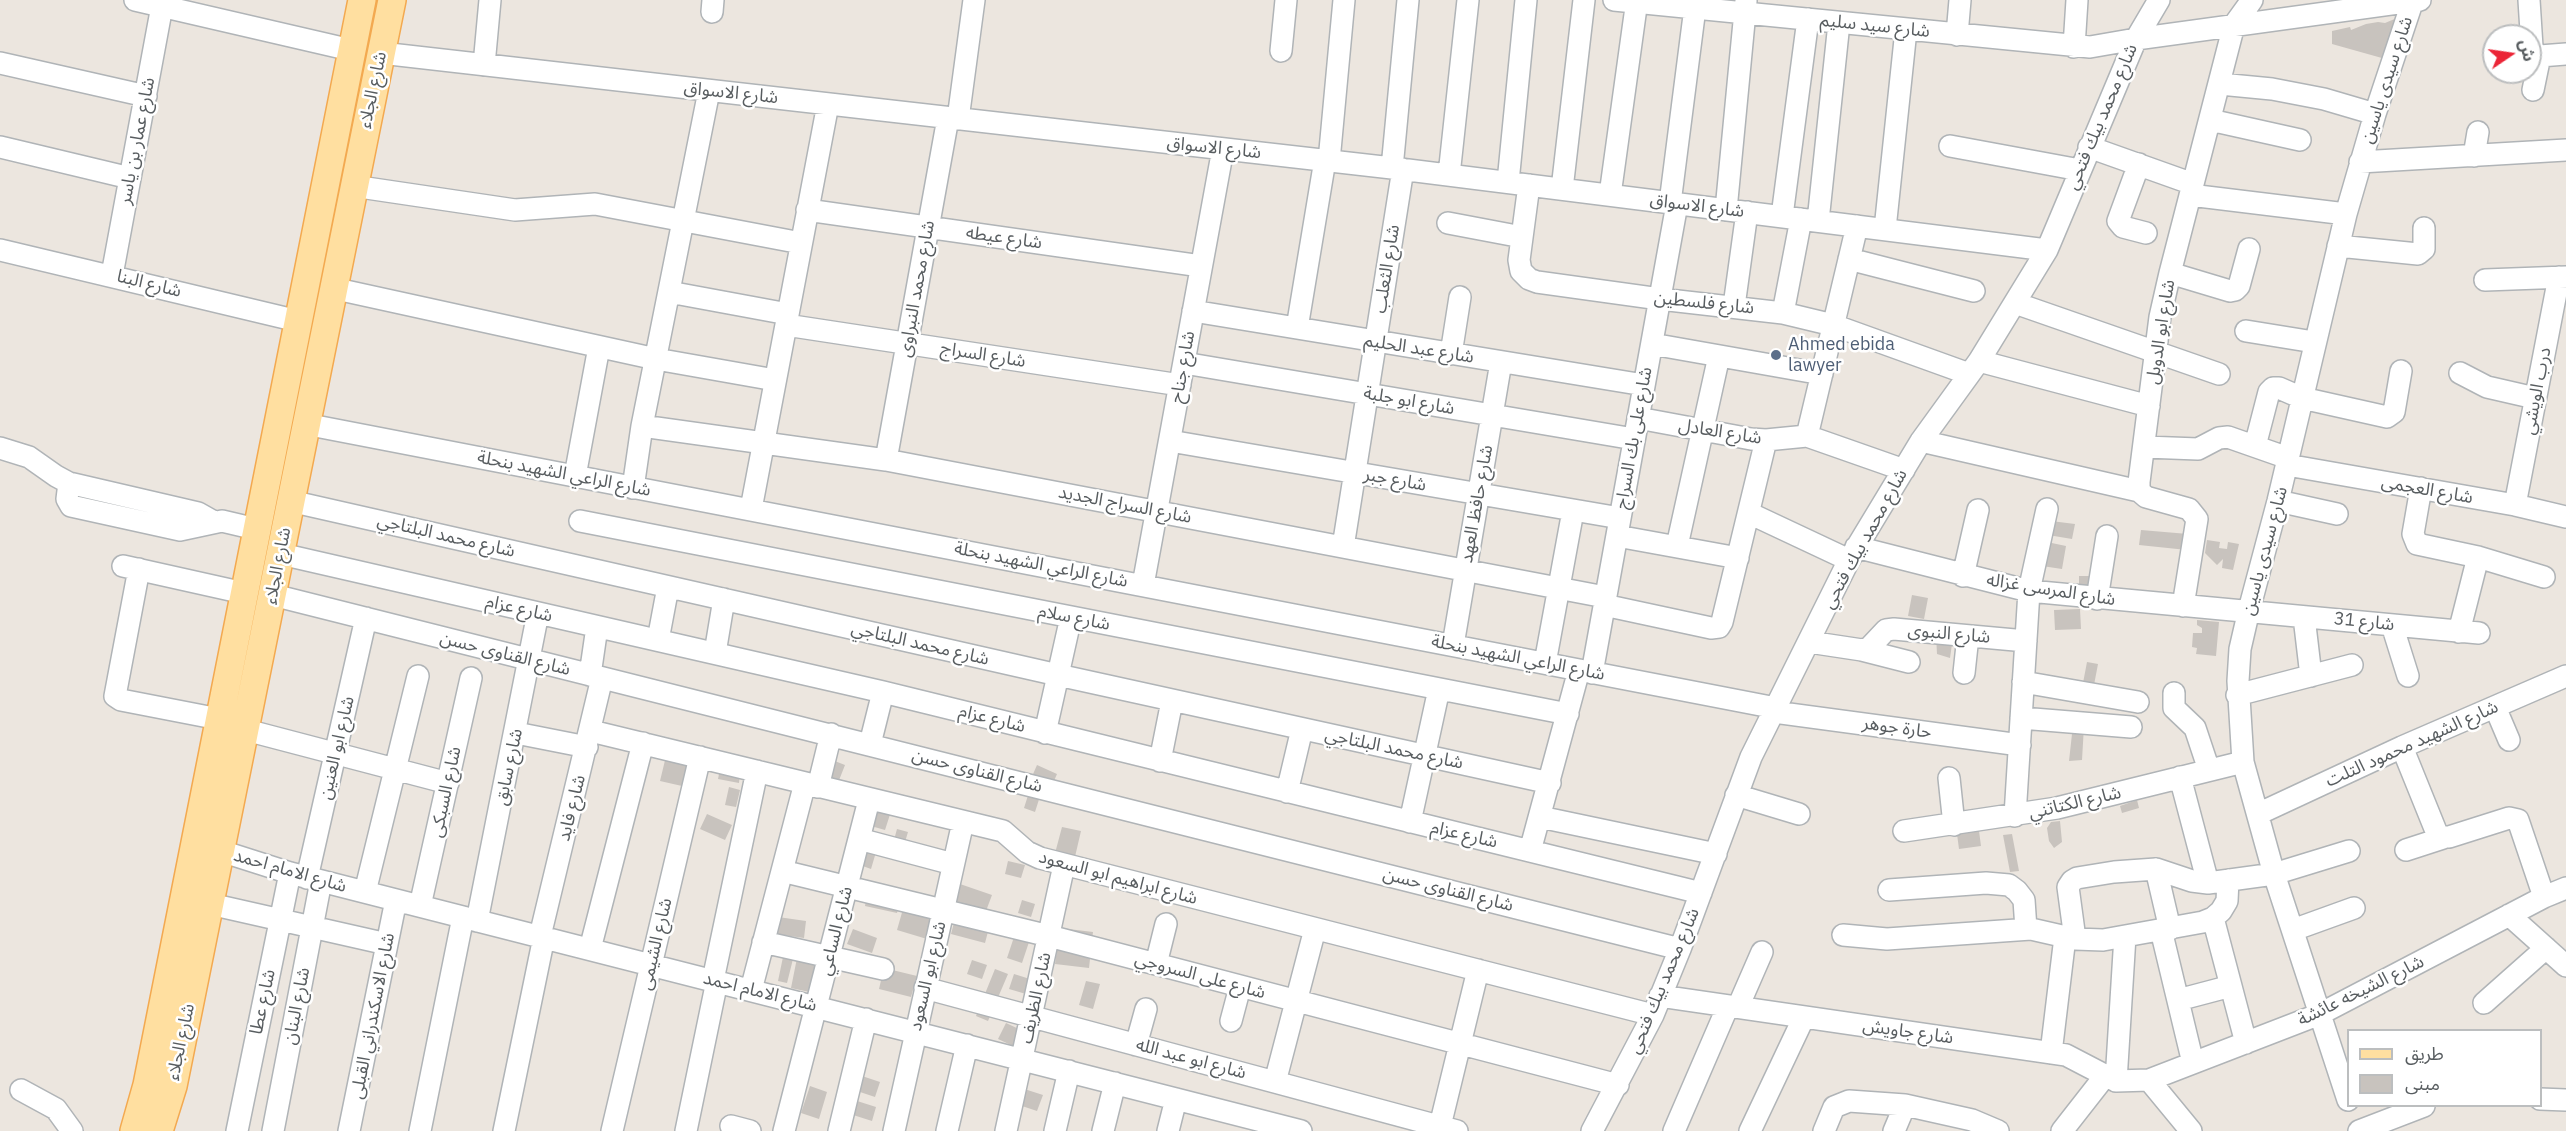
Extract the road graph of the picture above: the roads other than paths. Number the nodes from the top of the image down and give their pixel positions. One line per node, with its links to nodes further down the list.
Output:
1 (135, 0): 21 (street)
2 (362, 0): 31 (main road, شارع الجلاء)
3 (392, 0): 33 (main road, شارع الجلاء)
4 (490, 0): 37 (street)
5 (974, 0): 45 (street, شارع محمد النبراوى)
6 (1286, 0): 32 (street)
7 (1344, 0): 55 (street)
8 (1408, 0): 58 (street, شارع الثعلب)
9 (1468, 0): 60 (street)
10 (1526, 0): 62 (street)
11 (1584, 0): 65 (street)
12 (1614, 0): 19 (street, شارع سيد سليم)
13 (1960, 0): 28 (street)
14 (2077, 0): 30 (street)
15 (2160, 0): 29 (street, شارع محمد بيك فتحي)
16 (2252, 0): 26 (street)
17 (2415, 0): 26 (street, شارع سيد سليم); 44 (street, شارع سيدى ياسين)
18 (2529, 0): 25 (street)
19 (1636, 1): 20 (street, شارع سيد سليم); 67 (street)
20 (1695, 4): 22 (street, شارع سيد سليم); 68 (street, شارع على بك السراج)
21 (162, 6): 31 (street); 42 (street, شارع عمار بن ياسر)
22 (1746, 7): 23 (street, شارع سيد سليم); 70 (street)
23 (1808, 20): 24 (street, شارع سيد سليم); 73 (street)
24 (1839, 23): 27 (street, شارع سيد سليم); 73 (street)
25 (2531, 24)
26 (2234, 25): 29 (street, شارع سيد سليم); 38 (street, شارع ابو الدوبل)
27 (1906, 30): 28 (street, شارع سيد سليم); 79 (street)
28 (1957, 35): 30 (street, شارع سيد سليم)
29 (2136, 39): 30 (street, شارع سيد سليم); 51 (street, شارع محمد بيك فتحي)
30 (2074, 47)
31 (351, 50): 103 (main road, شارع الجلاء)
32 (1281, 51)
33 (381, 53): 37 (street, شارع الاسواق); 64 (main road, شارع الجلاء)
34 (2566, 54): 35 (street)
35 (2542, 56)
36 (0, 63): 42 (street)
37 (484, 64): 41 (street, شارع الاسواق)
38 (2220, 84): 44 (street); 46 (street, شارع ابو الدوبل)
39 (2533, 84): 40 (street)
40 (2532, 90)
41 (709, 91): 43 (street, شارع الاسواق); 74 (street)
42 (146, 96): 61 (street, شارع عمار بن ياسر)
43 (828, 104): 45 (street, شارع الاسواق); 69 (street)
44 (2375, 114): 56 (street, شارع سيدى ياسين)
45 (953, 118): 52 (street, شارع الاسواق); 77 (street, شارع محمد النبراوى)
46 (2210, 120): 48 (street); 66 (street, شارع ابو الدوبل)
47 (2478, 132): 54 (street)
48 (2300, 140)
49 (0, 147): 61 (street)
50 (1950, 147): 59 (street)
51 (2089, 147): 57 (street); 59 (street, شارع محمد بيك فتحي)
52 (1223, 149): 55 (street, شارع الاسواق); 88 (street, شارع جناح)
53 (2566, 150): 54 (street)
54 (2474, 156): 56 (street)
55 (1327, 160): 58 (street, شارع الاسواق); 105 (street)
56 (2360, 162): 72 (street, شارع سيدى ياسين)
57 (2139, 164): 66 (street); 80 (street)
58 (1398, 168): 60 (street, شارع الاسواق); 107 (street, شارع الثعلب)
59 (2080, 170): 86 (street, شارع محمد بيك فتحي)
60 (1449, 175): 62 (street, شارع الاسواق)
61 (130, 177): 90 (street, شارع عمار بن ياسر)
62 (1508, 182): 63 (street, شارع الاسواق)
63 (1529, 185): 65 (street, شارع الاسواق); 81 (street, شارع فلسطين)
64 (353, 186): 74 (street); 93 (main road, شارع الجلاء)
65 (1563, 189): 67 (street, شارع الاسواق)
66 (2192, 189): 72 (street); 89 (street, شارع ابو الدوبل)
67 (1610, 195): 68 (street, شارع الاسواق)
68 (1673, 203): 70 (street, شارع الاسواق); 97 (street, شارع على بك السراج)
69 (807, 210): 77 (street, شارع عيطه); 82 (street)
70 (1726, 210): 71 (street, شارع الاسواق)
71 (1747, 212): 73 (street, شارع الاسواق); 99 (street)
72 (2346, 214): 83 (street, شارع سيدى ياسين)
73 (1801, 219): 76 (street, شارع الاسواق); 101 (street)
74 (683, 220): 82 (street); 95 (street)
75 (1448, 223): 81 (street)
76 (1857, 226): 79 (street, شارع الاسواق); 87 (street)
77 (929, 227): 88 (street, شارع عيطه); 109 (street, شارع محمد النبراوى)
78 (2424, 228): 83 (street)
79 (1885, 229): 86 (street, شارع الاسواق)
80 (2146, 233)
81 (1522, 237): 97 (street, شارع فلسطين)
82 (801, 243): 102 (street)
83 (2338, 246): 108 (street, شارع سيدى ياسين)
84 (2249, 249): 89 (street)
85 (0, 250): 90 (street, شارع البنا)
86 (2047, 250): 98 (street, شارع محمد بيك فتحي)
87 (1849, 259): 94 (street); 104 (street)
88 (1201, 266): 100 (street, شارع جناح)
89 (2170, 273): 112 (street, شارع ابو الدوبل)
90 (112, 275): 103 (street, شارع البنا)
91 (2562, 277): 92 (street); 130 (street, درب الويشي)
92 (2485, 280)
93 (332, 288): 111 (street); 119 (main road, شارع الجلاء)
94 (1974, 291)
95 (669, 292): 102 (street, شارع السراج); 115 (street)
96 (1460, 297): 113 (street)
97 (1660, 299): 99 (street, شارع فلسطين); 110 (street, شارع على بك السراج)
98 (2015, 303): 112 (street); 120 (street, شارع محمد بيك فتحي)
99 (1734, 306): 101 (street, شارع فلسطين)
100 (1193, 311): 105 (street, شارع عبد الحليم); 118 (street, شارع جناح)
101 (1783, 312): 104 (street, شارع فلسطين)
102 (787, 320): 109 (street, شارع السراج); 125 (street)
103 (298, 321): 116 (main road, شارع الجلاء)
104 (1833, 326): 120 (street, شارع فلسطين); 123 (street)
105 (1297, 328): 107 (street, شارع عبد الحليم)
106 (2246, 331): 108 (street)
107 (1376, 342): 113 (street, شارع عبد الحليم); 128 (street, شارع الثعلب)
108 (2314, 342): 129 (street, شارع سيدى ياسين)
109 (907, 344): 126 (street, شارع السراج); 146 (street, شارع محمد النبراوى)
110 (1652, 344): 114 (street); 127 (street, شارع على بك السراج)
111 (599, 347): 115 (street); 150 (street)
112 (2156, 353): 124 (street); 131 (street, شارع ابو الدوبل)
113 (1451, 354): 117 (street, شارع عبد الحليم)
114 (1719, 356): 123 (street); 136 (street)
115 (656, 359): 125 (street); 135 (street)
116 (290, 360): 119 (main road); 168 (main road, شارع الجلاء)
117 (1501, 362): 127 (street, شارع عبد الحليم); 132 (street, شارع حافظ العهد)
118 (1184, 363): 126 (street, شارع جناح); 128 (street, شارع ابو جلبة)
119 (317, 366): 134 (main road, شارع الجلاء)
120 (1974, 368): 131 (street, شارع فلسطين); 141 (street, شارع محمد بيك فتحي)
121 (2401, 372): 129 (street)
122 (2460, 373): 130 (street)
123 (1822, 374): 137 (street)
124 (2219, 374)
125 (775, 380): 142 (street)
126 (1180, 385): 140 (street, شارع جناح)
127 (1644, 385): 133 (street, شارع على بك السراج)
128 (1367, 394): 132 (street, شارع ابو جلبة); 149 (street, شارع الثعلب)
129 (2302, 398): 143 (street); 147 (street, شارع سيدى ياسين)
130 (2535, 398): 157 (street, درب الويشي)
131 (2149, 406): 144 (street, شارع ابو الدوبل)
132 (1492, 415): 138 (street, شارع ابو جلبة); 154 (street, شارع حافظ العهد)
133 (1638, 418): 136 (street, شارع العادل); 138 (street, شارع على بك السراج)
134 (305, 424): 150 (street, شارع الراعي الشهيد بنحلة); 155 (main road, شارع الجلاء)
135 (642, 426): 142 (street, شارع السراج الجديد); 151 (street)
136 (1703, 430): 139 (street, شارع العادل); 170 (street)
137 (1807, 435): 139 (street, شارع العادل); 148 (street, شارع العادل)
138 (1634, 439): 167 (street, شارع على بك السراج)
139 (1766, 440): 163 (street)
140 (1170, 441): 149 (street, شارع جبر); 160 (street, شارع جناح)
141 (1921, 441): 148 (street, شارع محمد بيك فتحي); 153 (street)
142 (764, 443): 146 (street, شارع السراج الجديد); 159 (street)
143 (2255, 446): 144 (street, شارع العجمى); 147 (street, شارع العجمى)
144 (2145, 447): 153 (street, شارع ابو الدوبل)
145 (0, 448): 168 (street)
146 (886, 460): 160 (street, شارع السراج الجديد)
147 (2288, 462): 152 (street, شارع العجمى); 156 (street, شارع سيدى ياسين)
148 (1904, 470): 173 (street, شارع محمد بيك فتحي)
149 (1354, 473): 154 (street, شارع جبر); 171 (street, شارع الثعلب)
150 (575, 476): 151 (street, شارع الراعي الشهيد بنحلة)
151 (633, 488): 159 (street, شارع الراعي الشهيد بنحلة)
152 (2421, 488): 157 (street, شارع العجمى); 174 (street)
153 (2139, 491): 188 (street)
154 (1478, 494): 162 (street, شارع جبر); 176 (street, شارع حافظ العهد)
155 (290, 501): 172 (main road, شارع الجلاء); 180 (street, شارع محمد البلتاجي)
156 (2278, 501): 164 (street); 189 (street, شارع سيدى ياسين)
157 (2515, 505): 165 (street, شارع العجمى)
158 (2047, 509): 182 (street)
159 (751, 510): 179 (street, شارع الراعي الشهيد بنحلة)
160 (1157, 510): 171 (street, شارع السراج الجديد); 179 (street, شارع جناح)
161 (1978, 510): 177 (street)
162 (1573, 511): 167 (street, شارع جبر); 181 (street)
163 (1749, 513): 173 (street, شارع المرسى غزاله); 175 (street)
164 (2337, 514)
165 (2566, 517)
166 (580, 521): 191 (street, شارع سلام)
167 (1618, 527): 170 (street, شارع جبر); 187 (street, شارع على بك السراج)
168 (256, 529): 183 (main road, شارع الجلاء)
169 (2107, 536): 186 (street)
170 (1677, 546): 175 (street, شارع جبر)
171 (1342, 547): 176 (street, شارع السراج الجديد)
172 (281, 554): 184 (main road, شارع الجلاء); 190 (street, شارع عزام)
173 (1852, 554): 177 (street, شارع المرسى غزاله); 199 (street, شارع محمد بيك فتحي)
174 (2478, 557): 178 (street); 194 (street, شارع 31)
175 (1738, 558): 187 (street, شارع السراج الجديد)
176 (1466, 570): 181 (street, شارع السراج الجديد); 200 (street, شارع حافظ العهد)
177 (1963, 576): 182 (street, شارع المرسى غزاله)
178 (2544, 578)
179 (1143, 585): 200 (street, شارع الراعي الشهيد بنحلة)
180 (668, 587): 185 (street, شارع محمد البلتاجي); 197 (street)
181 (1559, 588): 187 (street, شارع السراج الجديد); 205 (street)
182 (2029, 591): 186 (street, شارع المرسى غزاله); 198 (street)
183 (244, 593): 227 (main road, شارع الجلاء); 227 (street)
184 (273, 595): 193 (street, شارع القناوى حسن); 230 (main road, شارع الجلاء)
185 (724, 599): 202 (street); 209 (street, شارع محمد البلتاجي)
186 (2097, 599): 188 (street, شارع المرسى غزاله)
187 (1604, 601): 207 (street, شارع على بك السراج)
188 (2183, 606): 189 (street, شارع المرسى غزاله)
189 (2249, 610): 192 (street, شارع 31); 220 (street, شارع سيدى ياسين)
190 (538, 613): 195 (street, شارع عزام); 203 (street, شارع سابق)
191 (1071, 617): 209 (street); 217 (street, شارع سلام)
192 (2304, 617): 194 (street, شارع 31); 211 (street)
193 (366, 618): 203 (street, شارع القناوى حسن); 240 (street, شارع ابو العنين)
194 (2392, 625): 212 (street)
195 (597, 627): 197 (street, شارع عزام); 214 (street, شارع فايد)
196 (1968, 636): 198 (street, شارع النبوى); 201 (street, شارع النبوى); 208 (street)
197 (658, 640): 202 (street, شارع عزام)
198 (2026, 641): 216 (street)
199 (1809, 642): 201 (street); 224 (street, شارع محمد بيك فتحي)
200 (1453, 645): 205 (street, شارع الراعي الشهيد بنحلة)
201 (1862, 650): 204 (street)
202 (715, 653): 218 (street, شارع عزام)
203 (530, 660): 214 (street, شارع القناوى حسن); 231 (street, شارع سابق)
204 (1909, 662)
205 (1545, 663): 207 (street, شارع الراعي الشهيد بنحلة)
206 (2352, 665): 211 (street)
207 (1586, 671): 224 (street, شارع الراعي الشهيد بنحلة); 225 (street, شارع على بك السراج)
208 (1965, 672)
209 (1058, 675): 221 (street, شارع محمد البلتاجي); 232 (street)
210 (418, 676): 245 (street)
211 (2311, 676): 220 (street)
212 (2408, 676)
213 (2566, 676): 223 (street, شارع الشهيد محمود التلت)
214 (596, 677): 233 (street, شارع القناوى حسن); 234 (street, شارع فايد)
215 (471, 678): 250 (street, شارع السبكى)
216 (2023, 682): 222 (street); 226 (street)
217 (1439, 689): 225 (street, شارع سلام); 241 (street)
218 (883, 692): 232 (street, شارع عزام); 237 (street)
219 (2174, 693): 246 (street)
220 (2237, 695): 244 (street, شارع سيدى ياسين)
221 (1172, 701): 229 (street, شارع محمد البلتاجي); 243 (street)
222 (2138, 702)
223 (2495, 707): 235 (street); 239 (street, شارع الشهيد محمود التلت)
224 (1775, 710): 238 (street, حارة جوهر); 254 (street, شارع محمد بيك فتحي)
225 (1568, 714): 251 (street, شارع على بك السراج)
226 (2021, 718): 228 (street); 238 (street)
227 (219, 719): 360 (main road, شارع الجلاء)
228 (2131, 727)
229 (1302, 729): 241 (street, شارع محمد البلتاجي); 253 (street)
230 (246, 730): 240 (street); 267 (main road, شارع الجلاء)
231 (516, 733): 234 (street, شارع ابراهيم ابو السعود); 291 (street, شارع سابق)
232 (1045, 733): 243 (street, شارع عزام)
233 (831, 734): 237 (street, شارع القناوى حسن); 252 (street)
234 (589, 739): 236 (street, شارع ابراهيم ابو السعود); 302 (street, شارع فايد)
235 (2509, 740)
236 (643, 743): 242 (street, شارع ابراهيم ابو السعود); 307 (street)
237 (870, 744): 308 (street, شارع القناوى حسن)
238 (2019, 745): 258 (street)
239 (2402, 747): 257 (street, شارع الشهيد محمود التلت); 264 (street)
240 (335, 754): 245 (street); 276 (street, شارع ابو العنين)
241 (1424, 756): 251 (street, شارع محمد البلتاجي); 261 (street)
242 (700, 757): 247 (street, شارع ابراهيم ابو السعود); 312 (street, شارع الشيمى)
243 (1160, 761): 253 (street, شارع عزام)
244 (2243, 762): 246 (street, شارع الكتاتني); 257 (street, شارع سيدى ياسين)
245 (395, 769): 250 (street); 281 (street)
246 (2209, 770): 248 (street, شارع الكتاتني)
247 (757, 771): 252 (street, شارع ابراهيم ابو السعود); 316 (street)
248 (2180, 777): 258 (street, شارع الكتاتني); 277 (street)
249 (1949, 778): 262 (street)
250 (448, 783): 286 (street, شارع السبكى)
251 (1550, 783): 259 (street, شارع على بك السراج)
252 (812, 785): 255 (street, شارع ابراهيم ابو السعود); 274 (street)
253 (1287, 792): 261 (street, شارع عزام)
254 (1736, 795): 256 (street); 270 (street, شارع محمد بيك فتحي)
255 (869, 800): 260 (street, شارع ابراهيم ابو السعود); 265 (street, شارع الساعي)
256 (1799, 814)
257 (2258, 814): 275 (street, شارع سيدى ياسين)
258 (2015, 816): 262 (street, شارع الكتاتني)
259 (1540, 817): 268 (street, شارع على بك السراج); 270 (street)
260 (963, 822): 271 (street, شارع ابو السعود); 272 (street, شارع ابراهيم ابو السعود)
261 (1410, 822): 268 (street, شارع عزام)
262 (1954, 825): 263 (street, شارع الكتاتني)
263 (1904, 831)
264 (2443, 838): 266 (street); 283 (street)
265 (859, 839): 271 (street); 278 (street, شارع الساعي)
266 (2406, 850)
267 (221, 851): 276 (street, شارع الامام احمد); 285 (main road, شارع الجلاء)
268 (1530, 851): 282 (street, شارع عزام)
269 (2349, 851): 275 (street)
270 (1716, 854): 282 (street, شارع محمد بيك فتحي)
271 (954, 864): 288 (street, شارع ابو السعود)
272 (1064, 865): 295 (street, شارع ابراهيم ابو السعود); 300 (street, شارع الظريف)
273 (2156, 869): 277 (street); 297 (street); 303 (street)
274 (782, 871): 278 (street, شارع على السروجي); 304 (street)
275 (2274, 874): 277 (street); 298 (street, شارع سيدى ياسين)
276 (306, 877): 281 (street, شارع الامام احمد); 292 (street, شارع عطا); 294 (street, شارع البنان)
277 (2218, 881): 290 (street)
278 (846, 887): 288 (street, شارع على السروجي); 310 (street, شارع الساعي)
279 (2566, 888): 283 (street, شارع الشيخه عائشة)
280 (1889, 890): 296 (street)
281 (365, 892): 284 (street, شارع الامام احمد)
282 (1701, 893): 308 (street, شارع محمد بيك فتحي)
283 (2544, 897): 289 (street, شارع الشيخه عائشة)
284 (396, 900): 286 (street, شارع الامام احمد); 305 (street, شارع الاسكندراني القبلى)
285 (210, 904): 292 (street); 361 (main road, شارع الجلاء)
286 (420, 906): 291 (street, شارع الامام احمد)
287 (2354, 908): 298 (street)
288 (943, 910): 300 (street, شارع على السروجي); 319 (street, شارع ابو السعود)
289 (2509, 915): 306 (street); 328 (street, شارع الشيخه عائشة)
290 (2213, 918): 297 (street); 317 (street)
291 (470, 919): 302 (street, شارع الامام احمد); 365 (street, شارع سابق)
292 (280, 920): 294 (street); 362 (street, شارع عطا)
293 (1166, 924): 311 (street)
294 (312, 927): 305 (street); 363 (street, شارع البنان)
295 (1315, 929): 315 (street, شارع ابراهيم ابو السعود); 322 (street)
296 (2026, 929): 299 (street); 303 (street)
297 (2165, 929): 301 (street); 321 (street)
298 (2293, 930): 328 (street, شارع سيدى ياسين)
299 (1843, 935)
300 (1049, 936): 311 (street, شارع على السروجي); 329 (street, شارع الظريف)
301 (2125, 936): 303 (street); 342 (street)
302 (542, 937): 307 (street, شارع الامام احمد); 366 (street, شارع فايد)
303 (2070, 938): 338 (street)
304 (763, 942): 310 (street); 320 (street)
305 (387, 944): 364 (street, شارع الاسكندراني القبلى)
306 (2546, 948): 313 (street); 323 (street)
307 (590, 949): 312 (street, شارع الامام احمد)
308 (1680, 949): 324 (street, شارع محمد بيك فتحي)
309 (1762, 952): 326 (street)
310 (829, 957): 314 (street); 325 (street, شارع الساعي)
311 (1156, 964): 318 (street, شارع على السروجي)
312 (651, 965): 316 (street, شارع الامام احمد); 367 (street, شارع الشيمى)
313 (2566, 966)
314 (883, 969)
315 (1478, 970): 324 (street, شارع ابراهيم ابو السعود); 335 (street)
316 (715, 981): 320 (street, شارع الامام احمد); 368 (street)
317 (2231, 986): 321 (street); 334 (street)
318 (1240, 987): 322 (street, شارع على السروجي); 332 (street)
319 (925, 988): 329 (street, شارع ابو عبد الله); 333 (street, شارع ابو السعود)
320 (751, 990): 325 (street, شارع الامام احمد)
321 (2178, 1000): 340 (street)
322 (1296, 1001): 335 (street, شارع على السروجي); 344 (street)
323 (2484, 1003)
324 (1657, 1005): 326 (street, شارع جاويش); 346 (street, شارع محمد بيك فتحي)
325 (817, 1006): 331 (street, شارع الامام احمد); 369 (street, شارع الساعي)
326 (1733, 1006): 330 (street, شارع جاويش); 379 (street)
327 (1146, 1009): 337 (street)
328 (2320, 1014): 334 (street, شارع الشيخه عائشة); 348 (street, شارع سيدى ياسين)
329 (1033, 1017): 337 (street, شارع ابو عبد الله); 339 (street, شارع الظريف)
330 (1804, 1017): 338 (street, شارع جاويش); 380 (street)
331 (866, 1019): 333 (street, شارع الامام احمد); 370 (street)
332 (1231, 1022)
333 (915, 1032): 336 (street, شارع الامام احمد); 371 (street, شارع ابو السعود)
334 (2246, 1042): 340 (street, شارع الشيخه عائشة)
335 (1460, 1044): 346 (street, شارع على السروجي); 358 (street)
336 (967, 1045): 339 (street, شارع الامام احمد); 372 (street)
337 (1136, 1045): 344 (street, شارع ابو عبد الله)
338 (2051, 1053): 342 (street, شارع جاويش)
339 (1023, 1059): 341 (street, شارع الامام احمد); 373 (street, شارع الظريف)
340 (2193, 1063): 343 (street, شارع الشيخه عائشة)
341 (1069, 1071): 345 (street, شارع الامام احمد); 374 (street)
342 (2110, 1078): 343 (street); 384 (street)
343 (2149, 1080): 385 (street)
344 (1275, 1082): 358 (street, شارع ابو عبد الله)
345 (1115, 1083): 349 (street, شارع الامام احمد); 375 (street)
346 (1618, 1085): 378 (street, شارع محمد بيك فتحي)
347 (21, 1090): 359 (street)
348 (2347, 1094)
349 (1176, 1099): 355 (street, شارع الامام احمد); 376 (street)
350 (2542, 1100): 351 (street)
351 (2566, 1100)
352 (1905, 1105): 356 (street); 381 (street); 382 (street)
353 (2350, 1107): 386 (street)
354 (2421, 1107): 386 (street)
355 (1225, 1122): 357 (street, شارع الامام احمد)
356 (1969, 1126): 383 (street)
357 (1270, 1127): 377 (street, شارع الامام احمد)
358 (1448, 1129)
359 (72, 1131)
360 (134, 1131)
361 (159, 1131)
362 (237, 1131)
363 (273, 1131)
364 (352, 1131)
365 (420, 1131)
366 (504, 1131)
367 (612, 1131)
368 (686, 1131)
369 (784, 1131)
370 (839, 1131)
371 (894, 1131)
372 (947, 1131)
373 (1006, 1131)
374 (1055, 1131)
375 (1103, 1131)
376 (1167, 1131)
377 (1301, 1131)
378 (1592, 1131)
379 (1674, 1131)
380 (1750, 1131)
381 (1824, 1131)
382 (1894, 1131)
383 (1998, 1131)
384 (2062, 1131)
385 (2191, 1131)
386 (2359, 1131)

